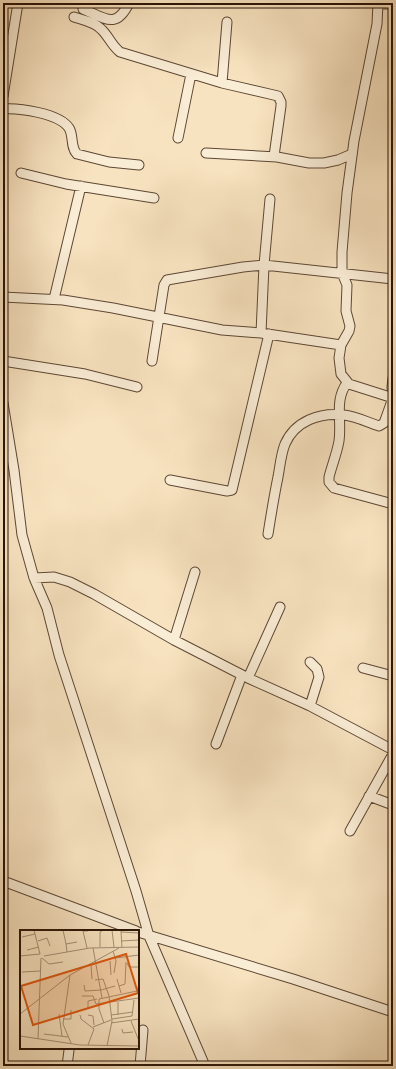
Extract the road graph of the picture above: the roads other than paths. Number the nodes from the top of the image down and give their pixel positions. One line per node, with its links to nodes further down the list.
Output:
1 (18, 3): 10 (street)
2 (130, 3): 5 (street)
3 (378, 3): 4 (street); 14 (street)
4 (393, 4)
5 (83, 9)
6 (74, 17): 8 (street)
7 (227, 22): 9 (street)
8 (191, 74): 9 (street); 12 (street)
9 (222, 83): 15 (street)
10 (3, 96)
11 (3, 109): 16 (street)
12 (178, 138)
13 (206, 153): 15 (street)
14 (352, 154): 15 (street); 22 (street)
15 (274, 156)
16 (139, 165)
17 (21, 173): 18 (street)
18 (81, 186): 19 (street); 25 (street)
19 (154, 198)
20 (270, 198): 21 (street)
21 (264, 265): 22 (street); 26 (street); 27 (street)
22 (342, 273): 23 (street); 28 (street)
23 (393, 279)
24 (3, 297): 25 (street)
25 (54, 299): 26 (street)
26 (159, 317): 27 (street); 30 (street)
27 (265, 333): 28 (street); 37 (street)
28 (341, 345): 32 (street)
29 (3, 361): 33 (street)
30 (152, 361)
31 (393, 378): 34 (street)
32 (347, 383): 34 (street); 36 (street)
33 (137, 387)
34 (393, 398): 36 (street)
35 (3, 403): 41 (street)
36 (338, 414): 38 (street); 39 (street)
37 (170, 480)
38 (393, 504)
39 (268, 534)
40 (195, 572): 43 (street)
41 (34, 578): 43 (street); 58 (street)
42 (280, 607): 47 (street)
43 (174, 640): 47 (street)
44 (310, 662): 48 (street)
45 (363, 668): 46 (street)
46 (393, 676)
47 (245, 677): 48 (street); 49 (street)
48 (310, 706): 50 (street)
49 (216, 744)
50 (393, 750)
51 (393, 754): 52 (street)
52 (369, 796): 53 (street); 54 (street)
53 (393, 805)
54 (350, 831)
55 (3, 881): 56 (street)
56 (134, 930)
57 (139, 932): 58 (street)
58 (148, 936): 59 (street); 64 (street)
59 (393, 1012)
60 (143, 1030): 63 (street)
61 (69, 1050): 62 (street)
62 (67, 1066)
63 (140, 1066)
64 (205, 1066)

